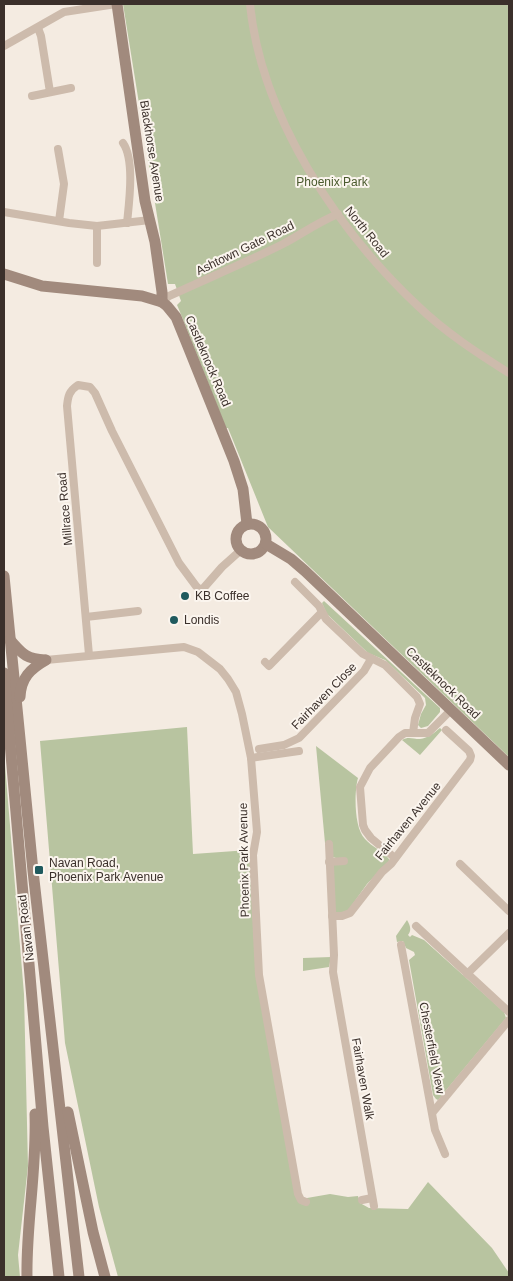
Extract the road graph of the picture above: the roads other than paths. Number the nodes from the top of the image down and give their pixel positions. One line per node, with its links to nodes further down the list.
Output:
1 (116, 4): 3 (street); 13 (main road, Blackhorse Avenue)
2 (250, 4): 12 (street, North Road)
3 (91, 5): 4 (street)
4 (38, 28): 5 (street); 7 (street)
5 (4, 46)
6 (71, 88): 7 (street)
7 (50, 92): 8 (street)
8 (32, 96)
9 (123, 143): 15 (street)
10 (58, 149): 14 (street)
11 (4, 212): 14 (street)
12 (338, 214): 19 (street, Ashtown Gate Road); 20 (street, North Road)
13 (150, 220): 15 (street); 19 (main road, Blackhorse Avenue)
14 (59, 221): 16 (street)
15 (128, 223): 16 (street)
16 (97, 226): 17 (street)
17 (97, 262)
18 (6, 277): 19 (main road)
19 (162, 302): 21 (main road, Castleknock Road)
20 (509, 373)
21 (247, 524): 22 (main road); 23 (main road)
22 (266, 544): 23 (main road); 35 (main road, Castleknock Road)
23 (241, 550): 28 (street, Millrace Road)
24 (4, 576): 29 (main road, Navan Road)
25 (295, 582): 27 (street)
26 (138, 611): 28 (street)
27 (322, 613): 31 (street); 33 (street)
28 (86, 617): 30 (street, Millrace Road)
29 (10, 640): 32 (main road); 36 (main road, Navan Road)
30 (89, 655): 32 (street, Phoenix Park Avenue); 43 (street, Phoenix Park Avenue)
31 (371, 659): 38 (street); 39 (street, Fairhaven Close)
32 (46, 660): 36 (main road)
33 (265, 662)
34 (4, 673): 56 (main road, Navan Road)
35 (451, 710): 38 (street); 44 (main road, Castleknock Road)
36 (19, 721): 57 (main road, Navan Road)
37 (446, 730): 46 (street, Fairhaven Avenue)
38 (413, 733): 46 (street)
39 (299, 738): 40 (street); 41 (street, Fairhaven Close)
40 (306, 746)
41 (259, 749)
42 (299, 751): 43 (street)
43 (251, 758): 63 (street, Phoenix Park Avenue)
44 (509, 765)
45 (329, 844): 48 (street)
46 (396, 858): 51 (street, Fairhaven Avenue)
47 (344, 861): 48 (street)
48 (329, 862): 51 (street)
49 (460, 864): 50 (street)
50 (509, 911)
51 (332, 916): 62 (street, Fairhaven Walk)
52 (416, 926): 55 (street)
53 (509, 933): 55 (street)
54 (401, 945): 60 (street, Chesterfield View)
55 (467, 974): 58 (street)
56 (29, 978): 64 (main road); 65 (main road, Navan Road)
57 (48, 1000): 66 (main road, Navan Road); 67 (main road)
58 (509, 1012)
59 (509, 1020): 60 (street)
60 (433, 1112): 61 (street, Chesterfield View)
61 (445, 1154)
62 (362, 1200)
63 (306, 1202)
64 (27, 1277)
65 (59, 1277)
66 (79, 1277)
67 (105, 1277)

